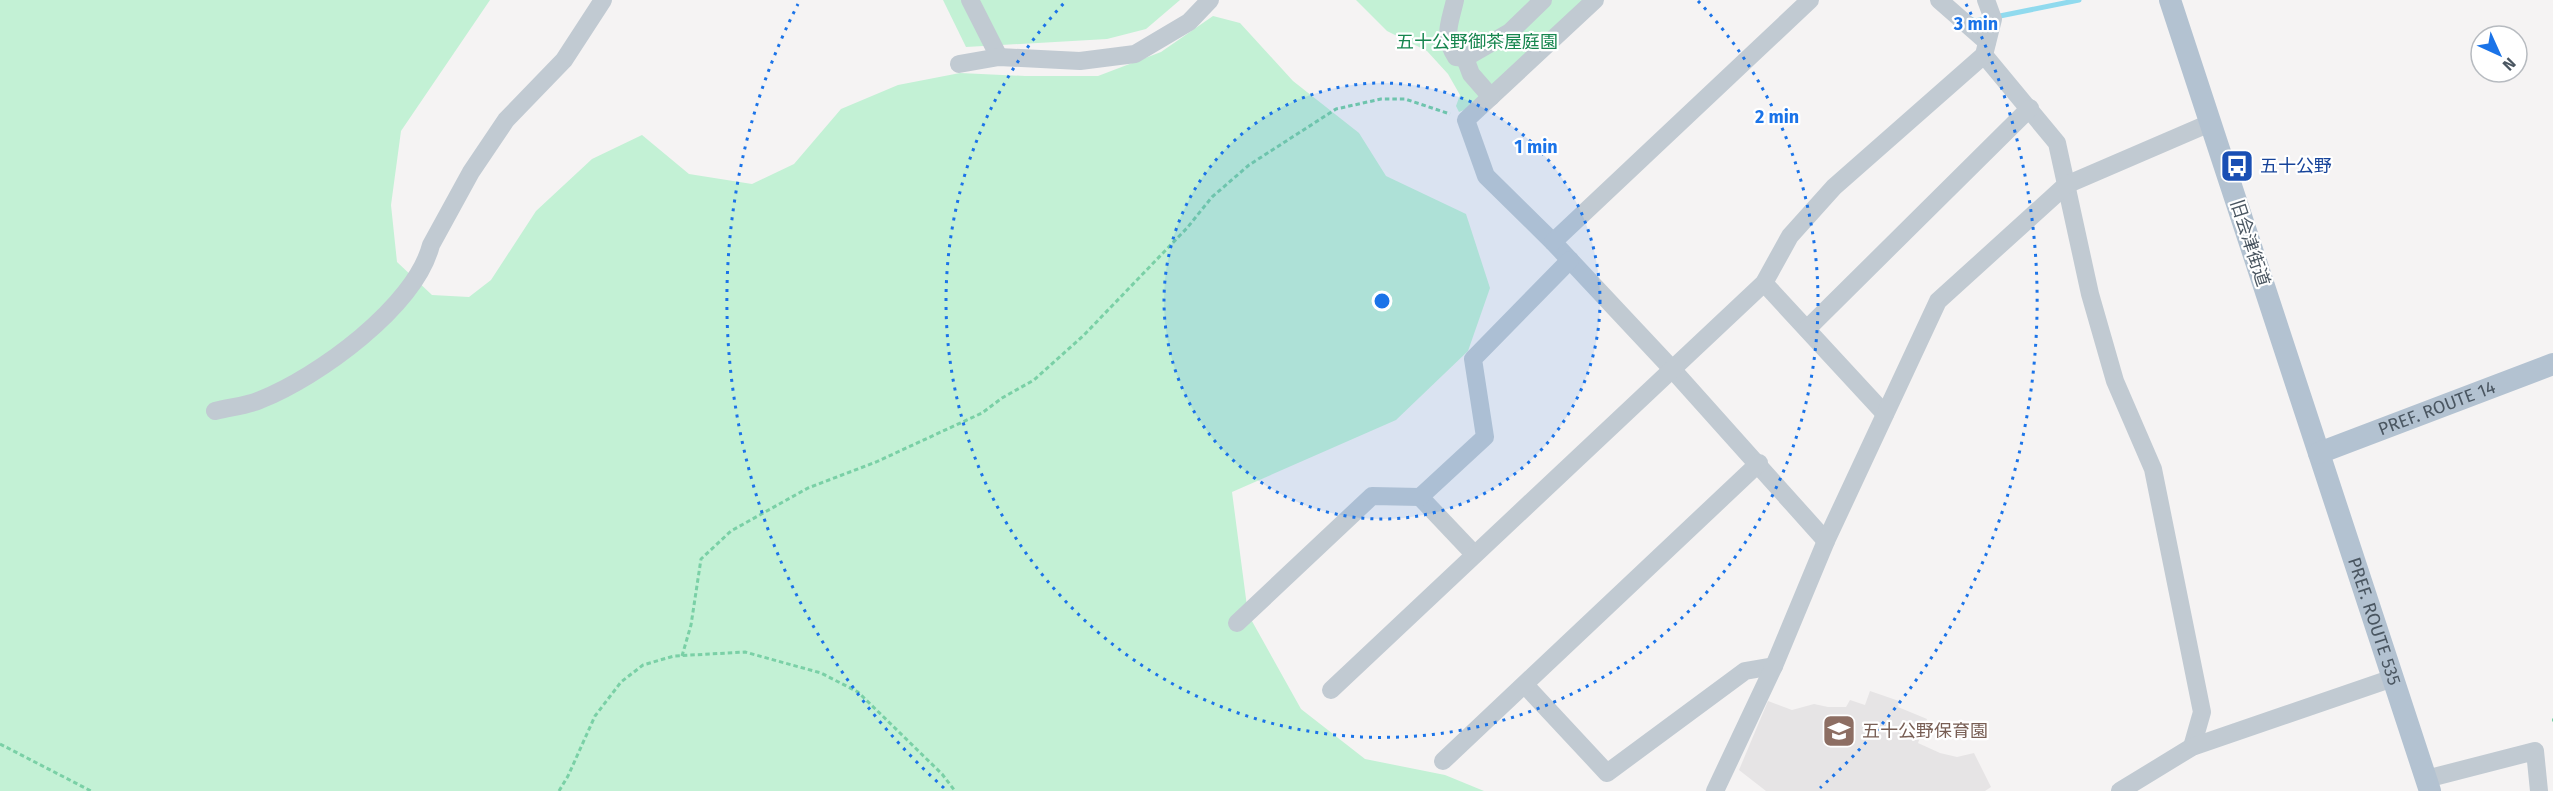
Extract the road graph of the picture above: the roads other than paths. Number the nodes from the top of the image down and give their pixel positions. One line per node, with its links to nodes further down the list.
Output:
1 (603, 0): 25 (street)
2 (970, 0): 12 (street)
3 (1210, 0): 12 (street)
4 (1455, 0): 13 (street)
5 (1543, 0): 13 (street)
6 (1595, 0): 15 (street)
7 (1810, 0): 19 (street)
8 (1939, 0): 11 (street)
9 (1986, 0): 11 (street)
10 (2170, 0): 17 (main road, 旧会津街道)
11 (1985, 48): 16 (street); 21 (street)
12 (999, 57): 14 (street)
13 (1465, 58): 15 (street)
14 (958, 64)
15 (1491, 97): 19 (street)
16 (2030, 108): 18 (street); 22 (street)
17 (2210, 123): 18 (street); 27 (main road, 旧会津街道)
18 (2066, 185): 26 (street); 37 (street)
19 (1553, 242): 20 (street)
20 (1570, 260): 24 (street); 29 (street)
21 (1764, 283): 22 (street); 24 (street)
22 (1807, 329): 26 (street)
23 (2553, 364): 27 (main road, PREF. ROUTE 14)
24 (1672, 369): 28 (street); 31 (street)
25 (215, 411)
26 (1885, 414): 30 (street)
27 (2319, 453): 34 (main road, PREF. ROUTE 535)
28 (1759, 463): 30 (street); 35 (street)
29 (1420, 497): 31 (street); 32 (street)
30 (1826, 541): 33 (street)
31 (1474, 554): 36 (street)
32 (1237, 623)
33 (1774, 666): 35 (street); 41 (street)
34 (2393, 678): 37 (street); 40 (main road, PREF. ROUTE 535)
35 (1525, 685): 38 (street)
36 (1331, 690)
37 (2192, 747): 39 (street)
38 (1443, 761)
39 (2146, 785): 42 (street)
40 (2428, 785): 43 (street)
41 (1714, 791)
42 (2120, 791)
43 (2539, 791)

